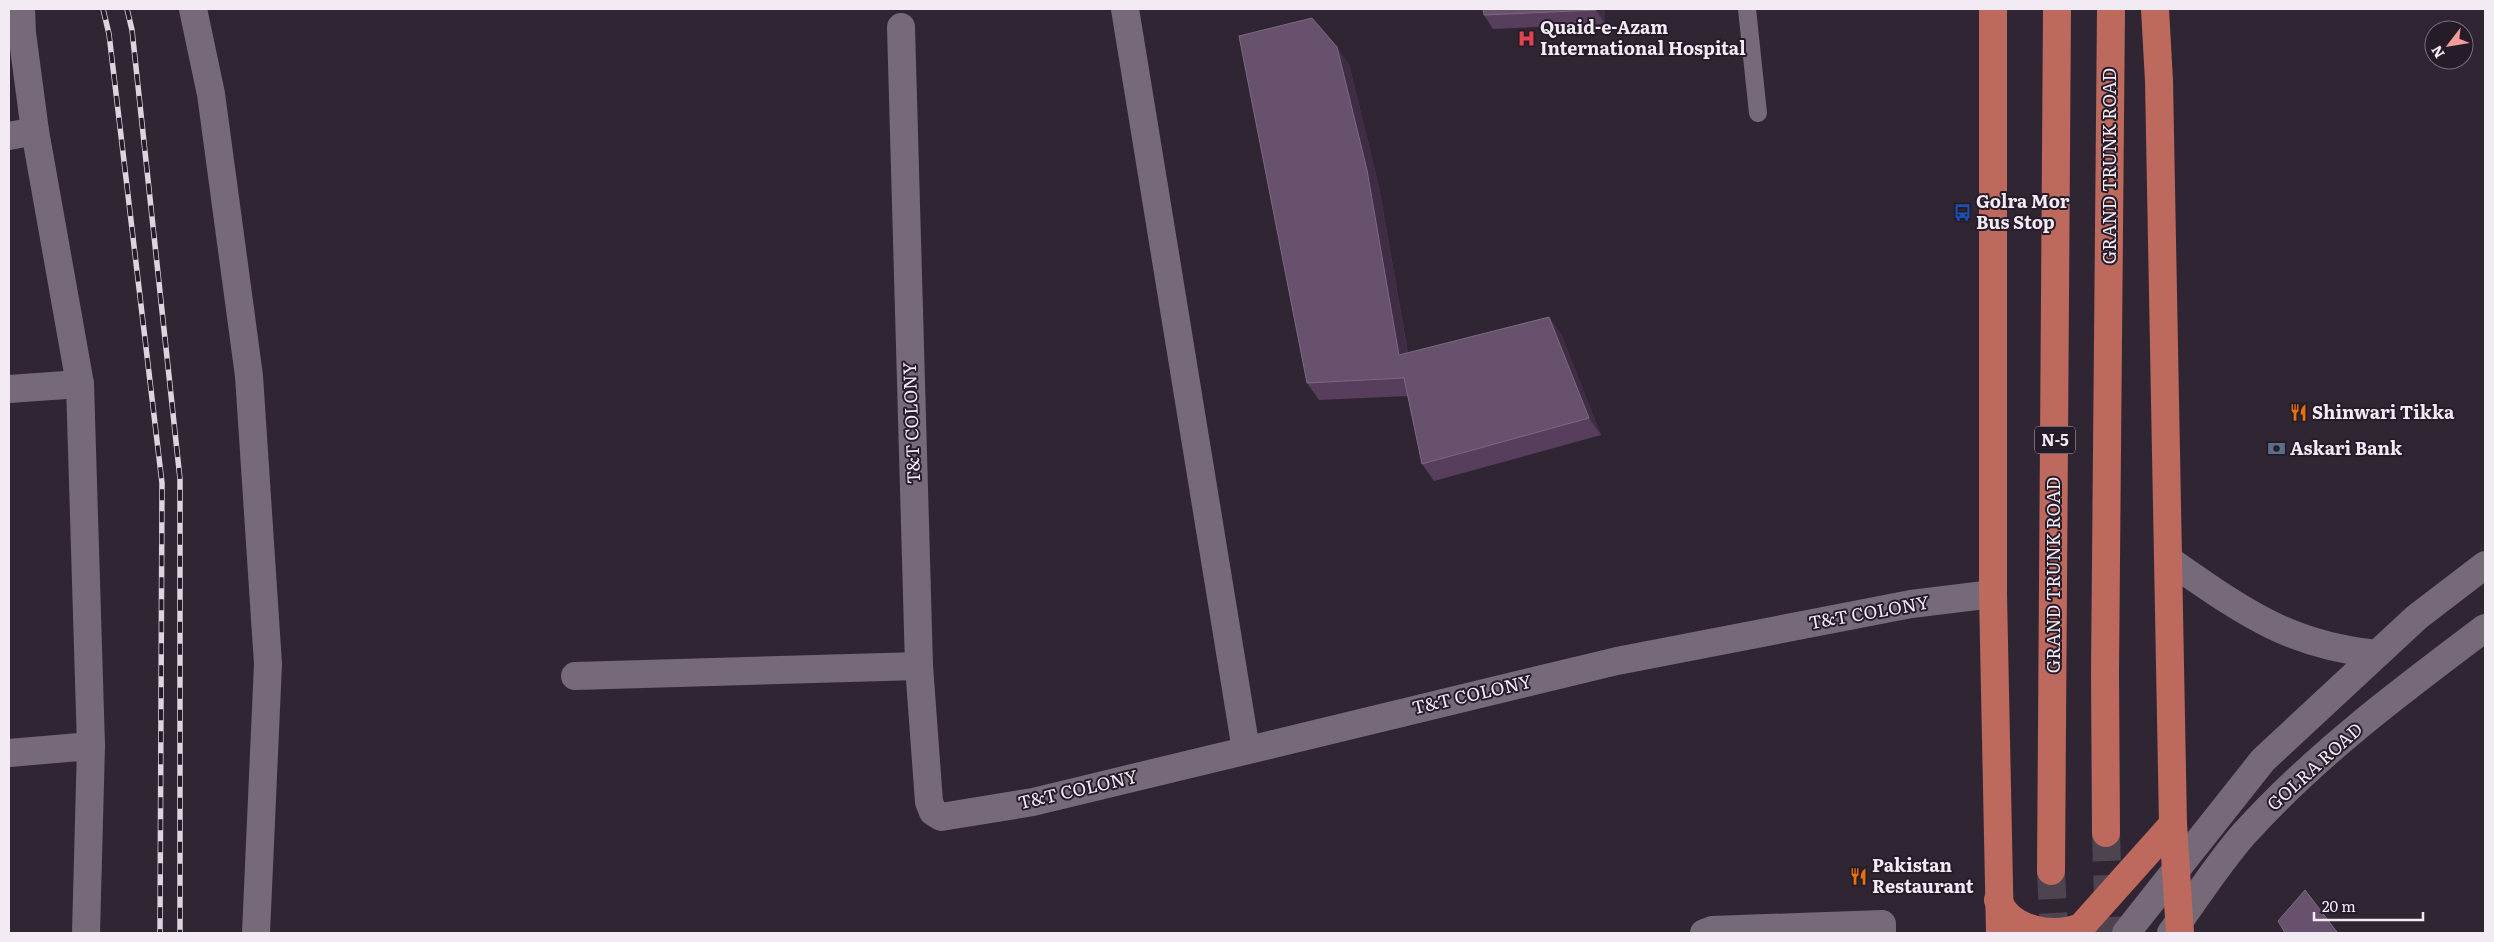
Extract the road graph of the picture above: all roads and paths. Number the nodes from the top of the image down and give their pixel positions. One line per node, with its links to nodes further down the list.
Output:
1 (21, 9): 11 (street)
2 (193, 9): 33 (street)
3 (1125, 9): 23 (street)
4 (1747, 9): 10 (lane)
5 (1993, 9): 17 (highway)
6 (2058, 9): 28 (highway, GRAND TRUNK ROAD / N-5)
7 (2111, 9): 26 (highway, GRAND TRUNK ROAD)
8 (2155, 9): 15 (highway)
9 (901, 27): 20 (street, T&T COLONY)
10 (1758, 113)
11 (35, 131): 12 (street); 13 (street)
12 (9, 136)
13 (80, 384): 14 (street); 22 (street)
14 (9, 389)
15 (2169, 560): 19 (street); 25 (highway)
16 (2485, 565): 19 (street, GOLRA ROAD)
17 (1994, 594): 23 (street, T&T COLONY); 29 (highway)
18 (2485, 628): 31 (street, GOLRA ROAD)
19 (2377, 654): 27 (street, GOLRA ROAD)
20 (919, 666): 21 (street); 23 (street, T&T COLONY)
21 (575, 676)
22 (91, 746): 24 (street); 32 (street)
23 (1246, 750)
24 (9, 753)
25 (2173, 824): 27 (highway); 29 (highway)
26 (2106, 833)
27 (2176, 868): 31 (highway); 36 (street, GOLRA ROAD)
28 (2051, 871)
29 (1998, 900): 35 (highway)
30 (1882, 928): 34 (street)
31 (2177, 930)
32 (86, 933)
33 (256, 933)
34 (1704, 933)
35 (2000, 933)
36 (2126, 933)

